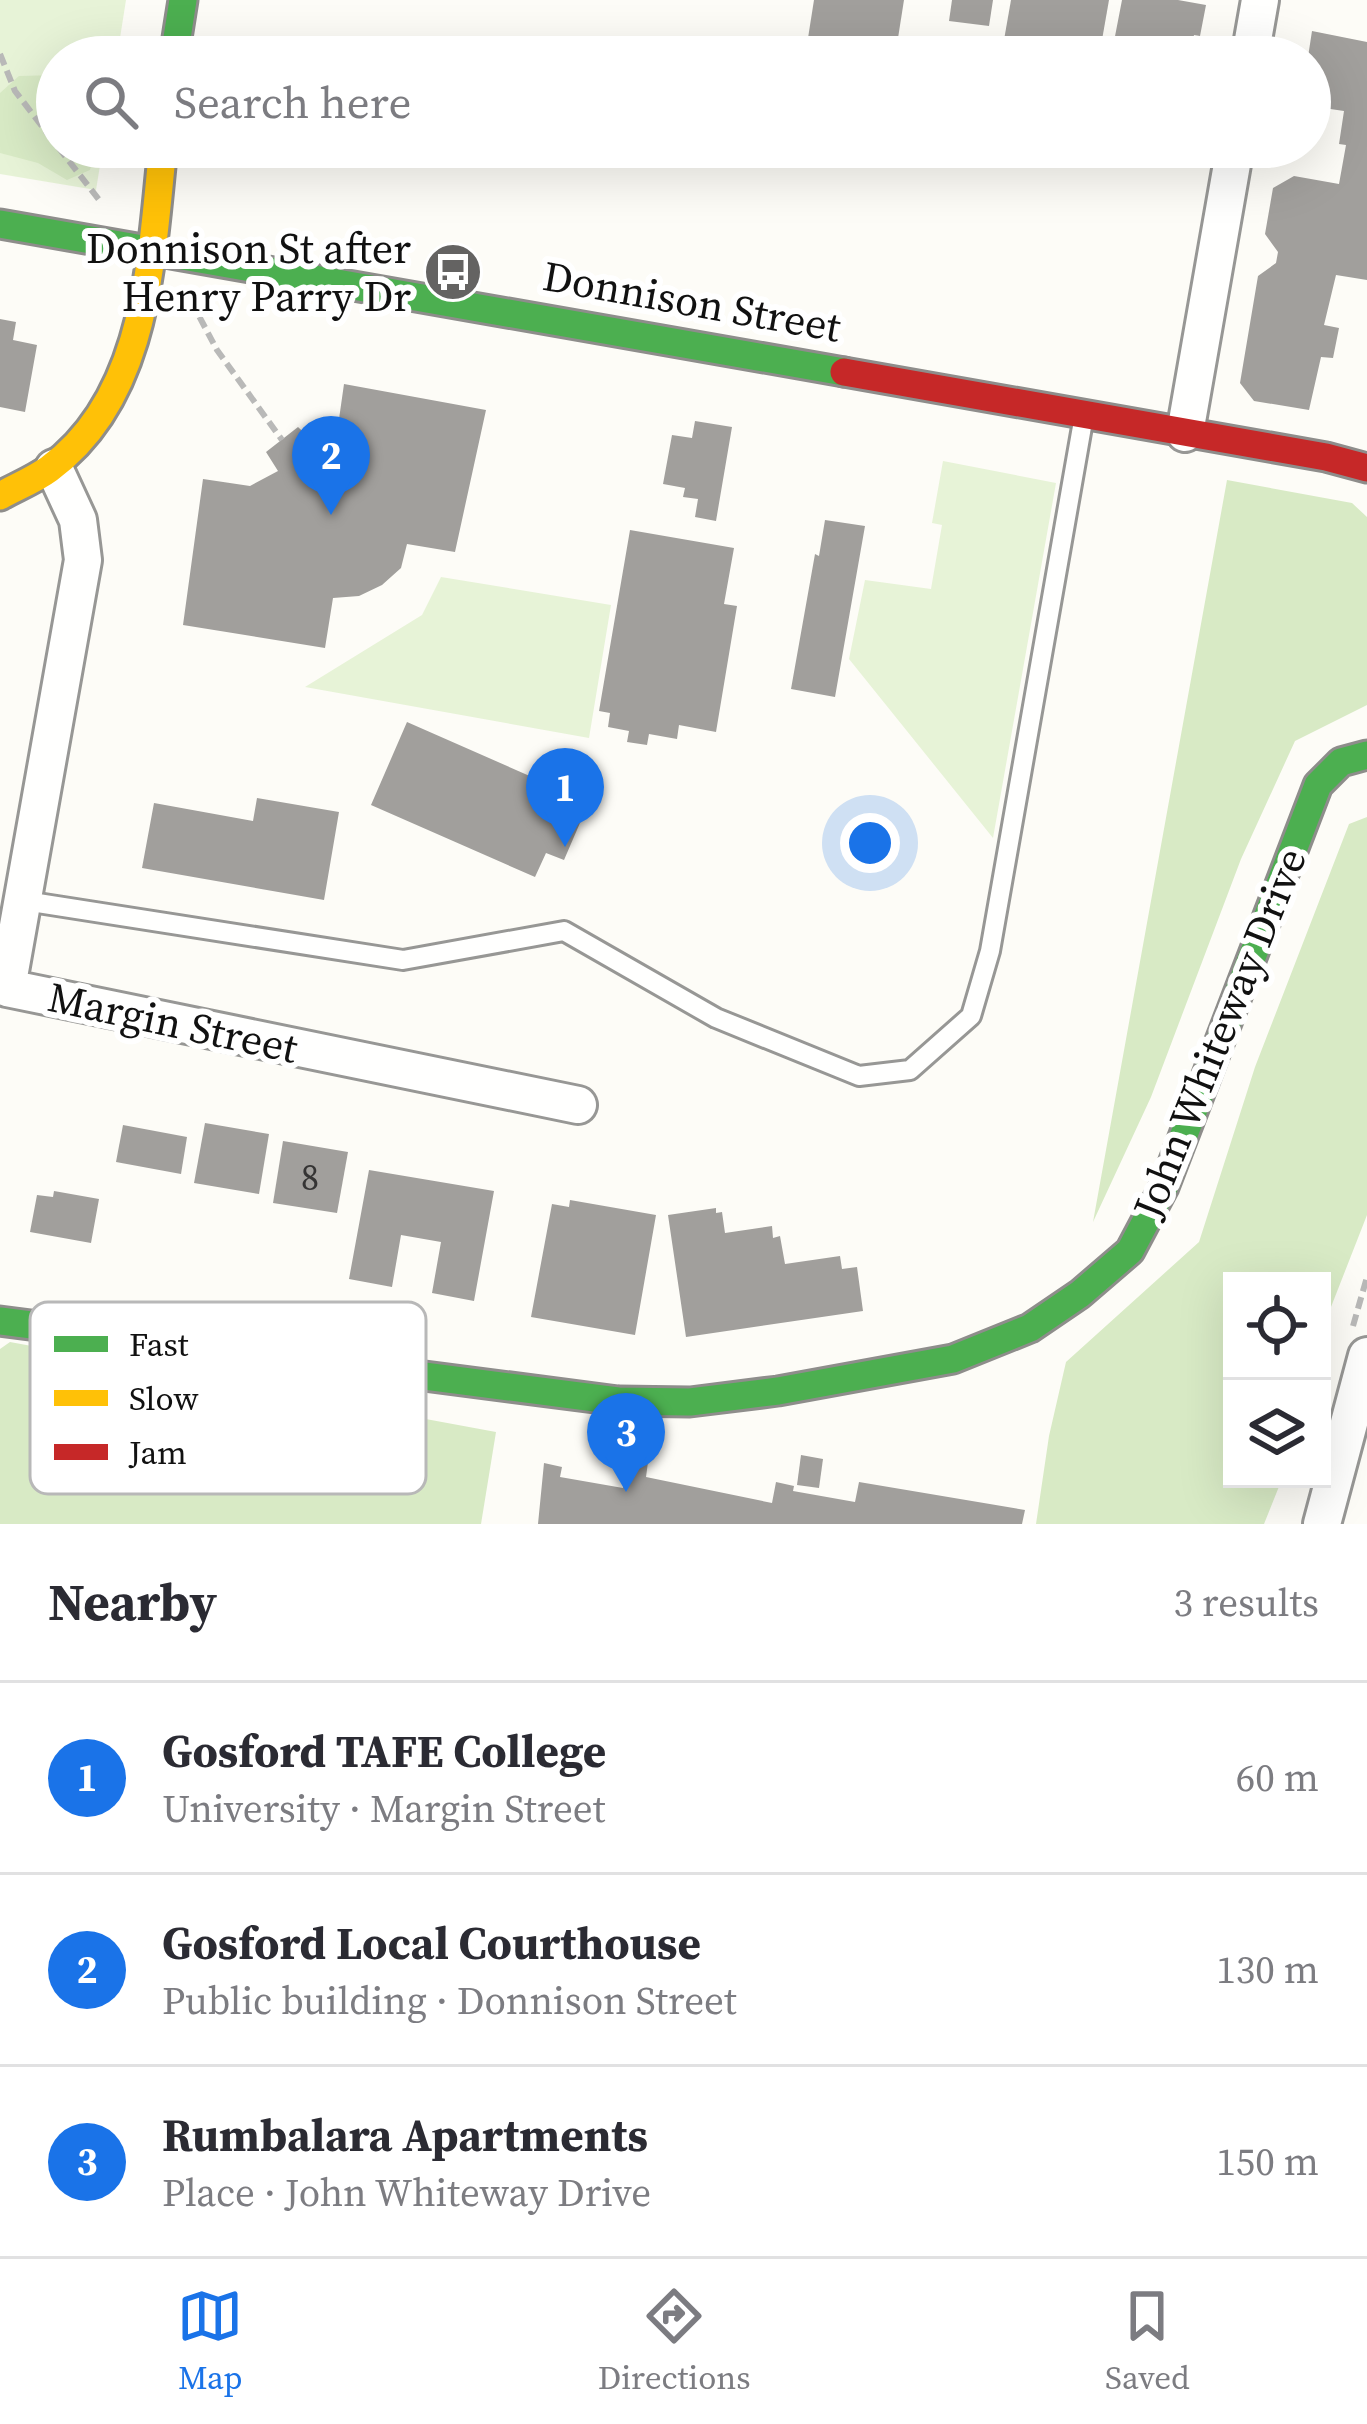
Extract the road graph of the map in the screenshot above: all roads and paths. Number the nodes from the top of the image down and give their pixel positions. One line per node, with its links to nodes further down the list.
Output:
1 (182, 0): 3 (street)
2 (1260, 0): 4 (street)
3 (177, 36)
4 (1254, 36)
5 (0, 54): 6 (path)
6 (36, 119)
7 (74, 168): 10 (path)
8 (161, 168): 12 (street)
9 (1231, 168): 15 (street)
10 (100, 201)
11 (0, 224): 12 (street, Donnison Street)
12 (151, 250): 14 (street, Donnison Street); 18 (street)
13 (191, 301): 16 (path)
14 (1084, 415): 15 (street, Donnison Street); 21 (lane)
15 (1185, 433): 17 (street, Donnison Street)
16 (282, 440)
17 (1367, 465)
18 (53, 467): 19 (street); 21 (street, Margin Street)
19 (0, 496)
20 (1367, 755): 26 (street, John Whiteway Drive)
21 (25, 901): 22 (street, Margin Street)
22 (578, 1106)
23 (0, 1321): 24 (street, John Whiteway Drive)
24 (30, 1325)
25 (1367, 1356): 27 (street)
26 (426, 1377)
27 (1322, 1524)

